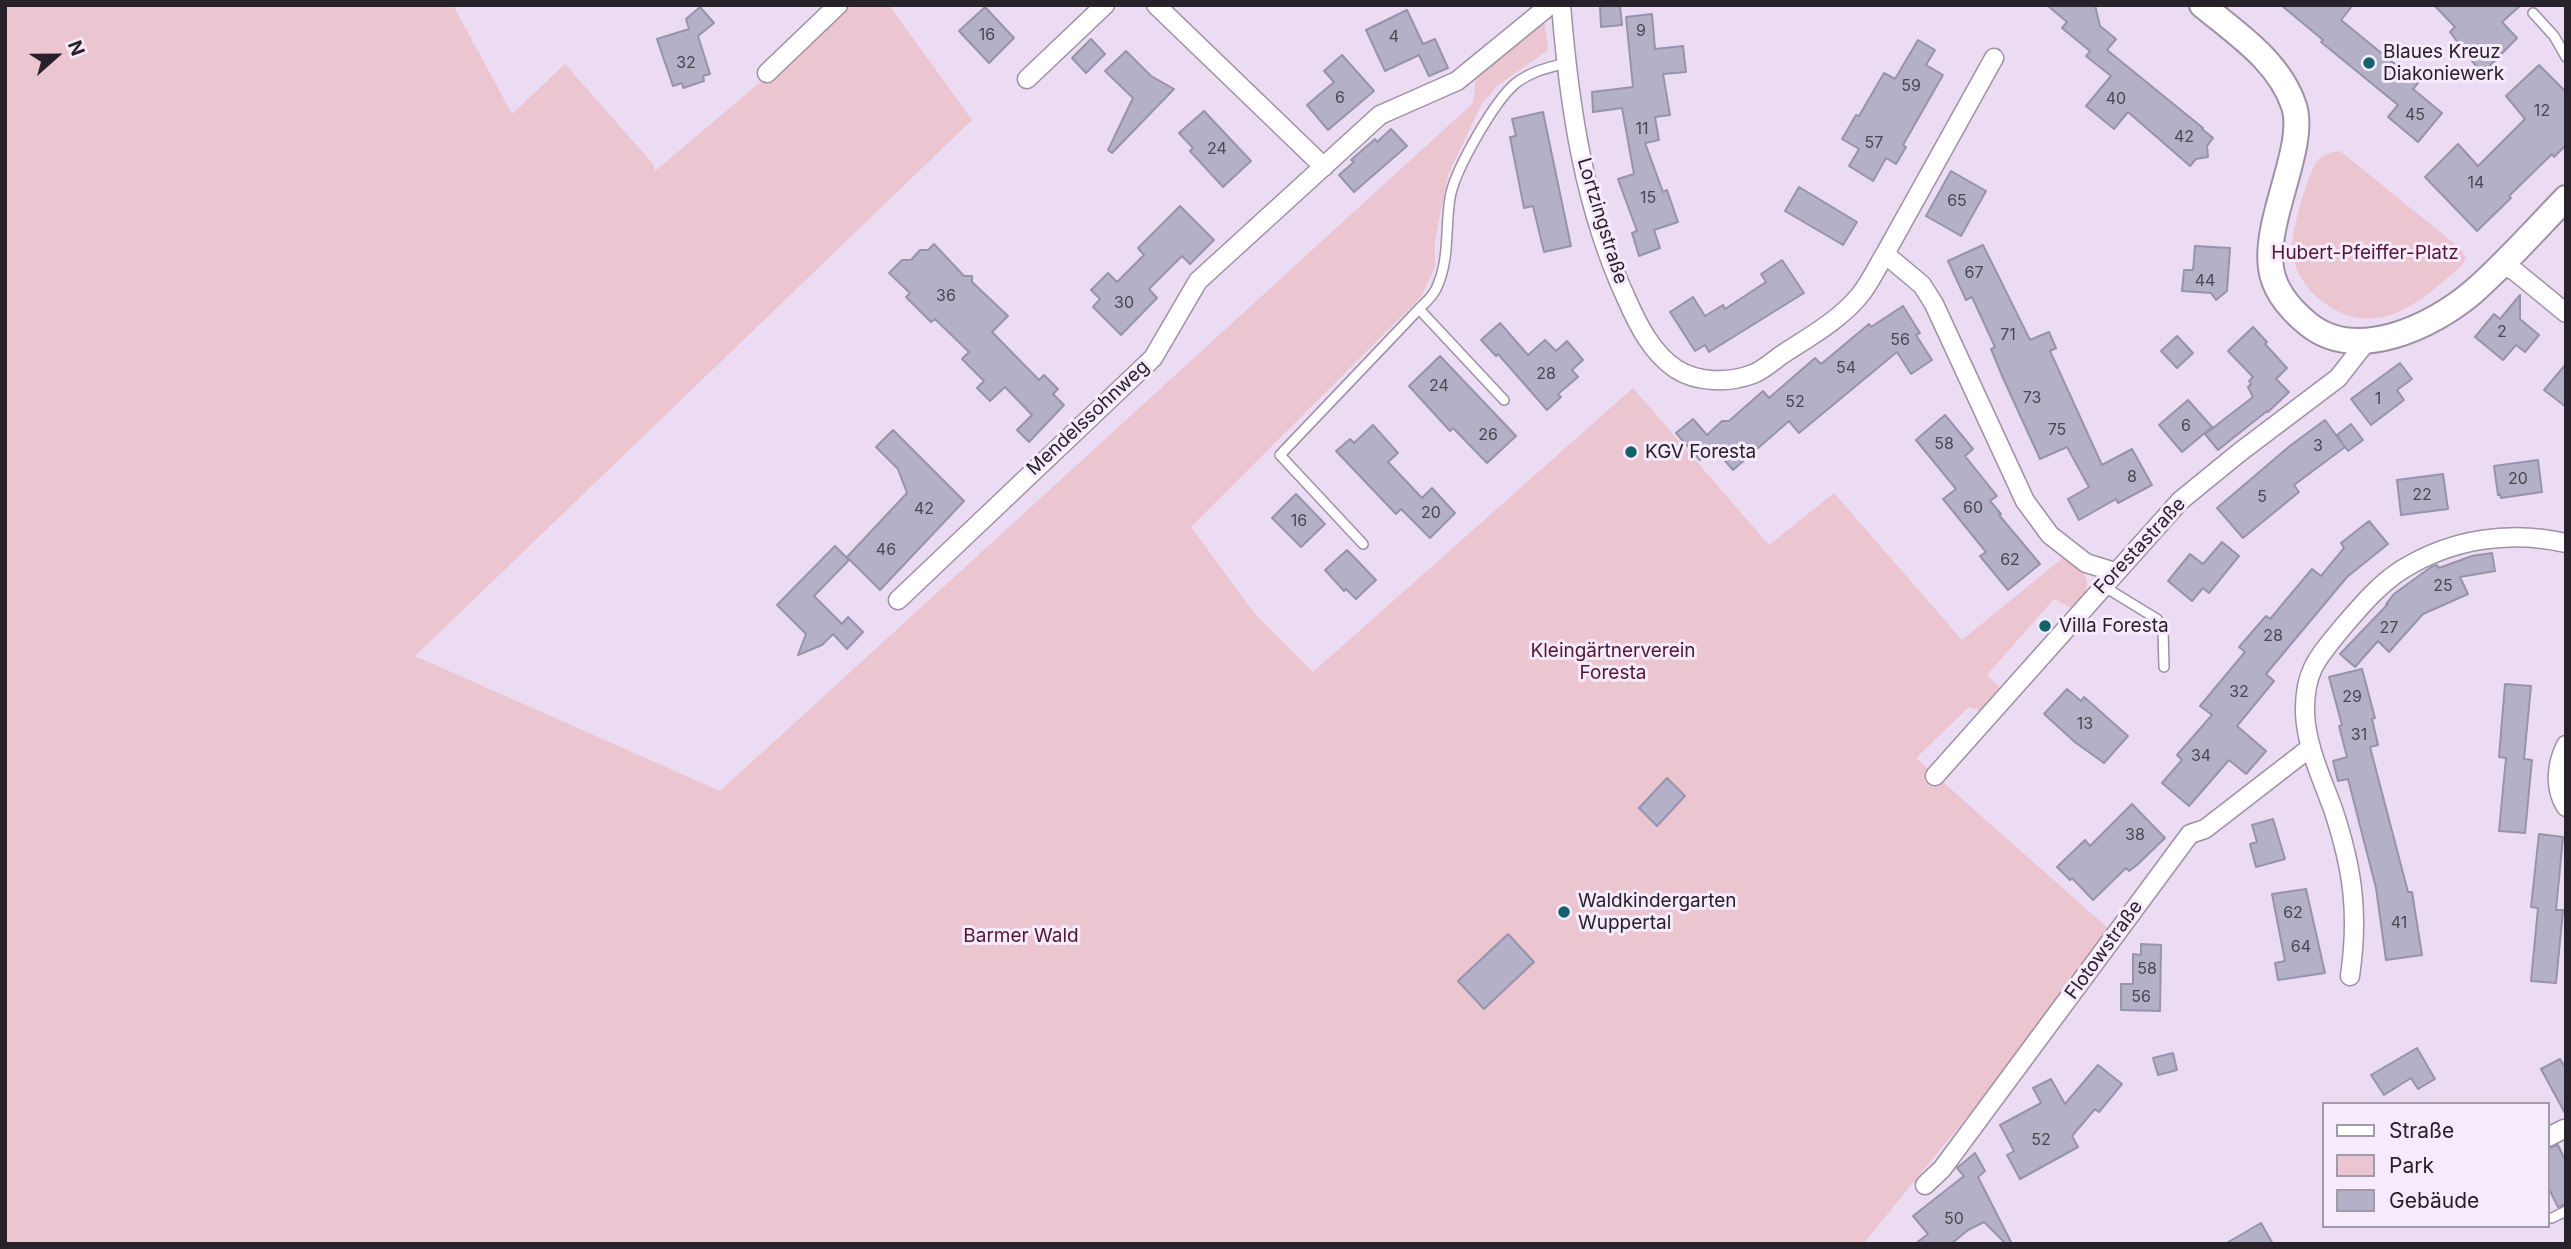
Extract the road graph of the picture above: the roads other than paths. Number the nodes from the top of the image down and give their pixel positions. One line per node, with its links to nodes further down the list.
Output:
1 (838, 5): 11 (street)
2 (1105, 5): 12 (street)
3 (1156, 5): 13 (street)
4 (1550, 5): 13 (street, Mendelssohnweg)
5 (1561, 5): 10 (street, Lortzingstraße)
6 (2203, 5): 19 (street)
7 (2533, 13): 8 (lane)
8 (2566, 57)
9 (1994, 58): 15 (street, Lortzingstraße)
10 (1566, 63): 15 (street, Lortzingstraße); 17 (lane)
11 (767, 73)
12 (1027, 79)
13 (1324, 167): 24 (street, Mendelssohnweg)
14 (2566, 198): 16 (street)
15 (1885, 254): 23 (street)
16 (2502, 264): 18 (street); 19 (street)
17 (1419, 309): 20 (lane); 22 (lane)
18 (2566, 313)
19 (2367, 341): 23 (street, Forestastraße)
20 (1504, 400)
21 (2566, 543): 27 (street)
22 (1363, 544)
23 (2109, 579): 25 (lane); 28 (street, Forestastraße)
24 (898, 600)
25 (2164, 667)
26 (2566, 745): 29 (street)
27 (2311, 747): 30 (street); 31 (street, Flotowstraße)
28 (1935, 776)
29 (2566, 807)
30 (2350, 976)
31 (1925, 1185)
32 (2566, 1211): 33 (lane)
33 (2552, 1218)

